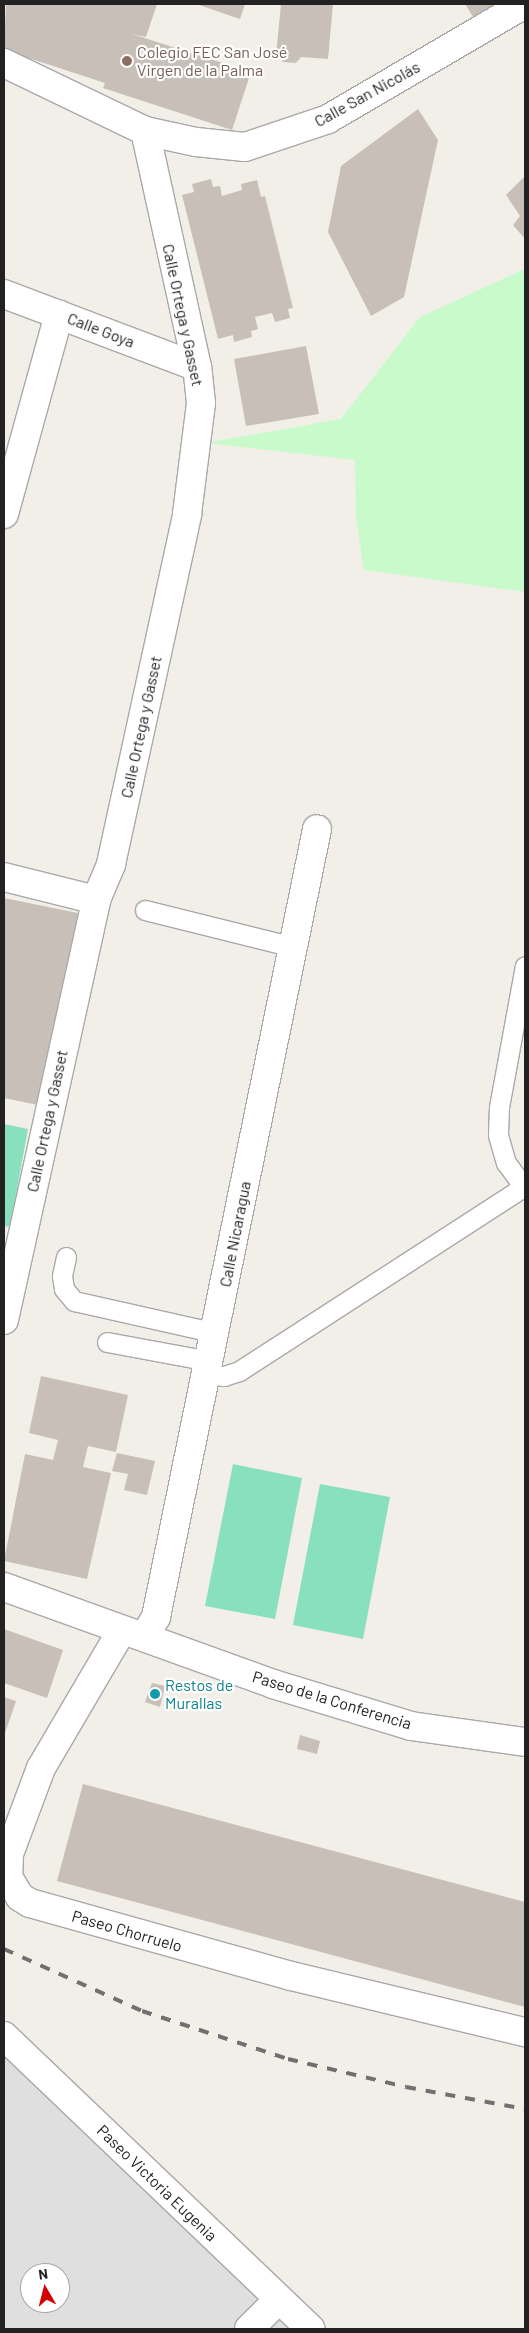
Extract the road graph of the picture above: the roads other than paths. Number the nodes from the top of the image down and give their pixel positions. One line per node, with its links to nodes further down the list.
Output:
1 (525, 4): 3 (street, Calle San Nicolás)
2 (4, 63): 3 (street, Calle San Nicolás)
3 (145, 131): 6 (street, Calle Ortega y Gasset)
4 (4, 294): 5 (street, Calle Goya)
5 (59, 314): 6 (street, Calle Goya); 7 (street)
6 (197, 367): 10 (street, Calle Ortega y Gasset)
7 (4, 514)
8 (317, 829): 12 (street, Calle Nicaragua)
9 (4, 877): 10 (street)
10 (96, 900): 16 (street, Calle Ortega y Gasset)
11 (145, 910): 12 (lane)
12 (293, 947): 17 (street, Calle Nicaragua)
13 (525, 966): 14 (lane)
14 (524, 1186): 19 (lane)
15 (66, 1257): 17 (lane)
16 (4, 1320)
17 (216, 1333): 19 (street, Calle Nicaragua)
18 (107, 1342): 19 (lane)
19 (208, 1368): 21 (street, Calle Nicaragua)
20 (4, 1587): 21 (street, Paseo de la Conferencia)
21 (133, 1633): 22 (street, Paseo de la Conferencia); 23 (street, Paseo Chorruelo)
22 (525, 1742)
23 (525, 2032)
24 (4, 2036): 25 (street, Paseo Victoria Eugenia)
25 (279, 2299): 26 (street); 27 (street, Paseo Victoria Eugenia)
26 (249, 2329)
27 (311, 2329)

